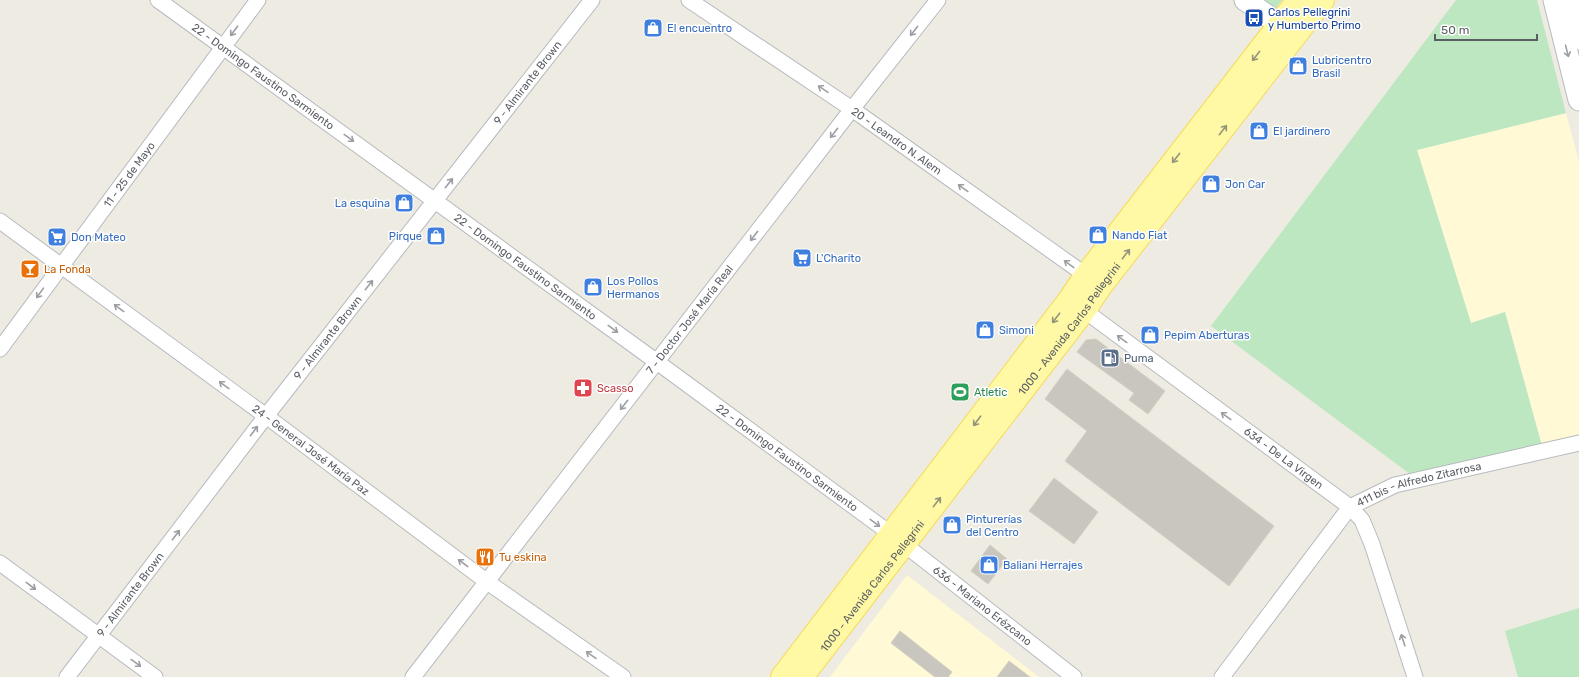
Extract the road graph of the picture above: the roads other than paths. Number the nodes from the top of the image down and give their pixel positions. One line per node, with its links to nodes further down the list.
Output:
1 (158, 0): 12 (street, 22 - Domingo Faustino Sarmiento)
2 (258, 0): 12 (street, 11 - 25 de Mayo, one-way to 12)
3 (592, 0): 15 (street, 9 - Almirante Brown, one-way to 3)
4 (689, 0): 14 (street, 20 - Leandro N. Alem, one-way to 4)
5 (938, 0): 14 (street, 7 - Doctor José María Real, one-way to 14)
6 (1245, 0): 10 (main road)
7 (1554, 0): 13 (main road, one-way to 13)
8 (1569, 0): 11 (main road)
9 (1309, 3): 10 (main road, 1000 - Avenida Carlos Pellegrini)
10 (1288, 30): 18 (main road, 1000 - Avenida Carlos Pellegrini)
11 (1579, 39)
12 (222, 46): 15 (street, 22 - Domingo Faustino Sarmiento, one-way to 15); 17 (street, 11 - 25 de Mayo)
13 (1579, 100)
14 (852, 109): 18 (street, 20 - Leandro N. Alem, one-way to 14); 21 (street, 7 - Doctor José María Real, one-way to 21)
15 (435, 201): 21 (street, 22 - Domingo Faustino Sarmiento, one-way to 21); 22 (street, 9 - Almirante Brown, one-way to 15)
16 (0, 221): 17 (street, 24 - General José María Paz)
17 (61, 265): 20 (street, 11 - 25 de Mayo, one-way to 20); 22 (street, 24 - General José María Paz, one-way to 17)
18 (1093, 281): 19 (main road, 1000 - Avenida Carlos Pellegrini)
19 (1077, 305): 24 (street, 634 - De La Virgen, one-way to 19); 25 (main road, 1000 - Avenida Carlos Pellegrini)
20 (0, 349)
21 (657, 362): 25 (street, 22 - Domingo Faustino Sarmiento, one-way to 25); 27 (street, 7 - Doctor José María Real, one-way to 27)
22 (266, 416): 27 (street, 24 - General José María Paz, one-way to 22); 28 (street, 9 - Almirante Brown, one-way to 22)
23 (1579, 443): 24 (street, 411 bis - Alfredo Zitarrosa)
24 (1350, 507): 36 (street, 411 bis - Alfredo Zitarrosa); 37 (street, 634 - De La Virgen, one-way to 24)
25 (897, 540): 33 (main road, 1000 - Avenida Carlos Pellegrini); 34 (main road, 1000 - Avenida Carlos Pellegrini); 35 (street, 636 - Mariano Erézcano)
26 (0, 562): 28 (street, one-way to 28)
27 (486, 581): 31 (street, 7 - Doctor José María Real); 32 (street, 24 - General José María Paz, one-way to 27)
28 (99, 637): 29 (street, 9 - Almirante Brown); 30 (street, one-way to 30)
29 (67, 677)
30 (155, 677)
31 (413, 677)
32 (623, 677)
33 (782, 677)
34 (802, 677)
35 (1074, 677)
36 (1222, 677)
37 (1415, 677)

